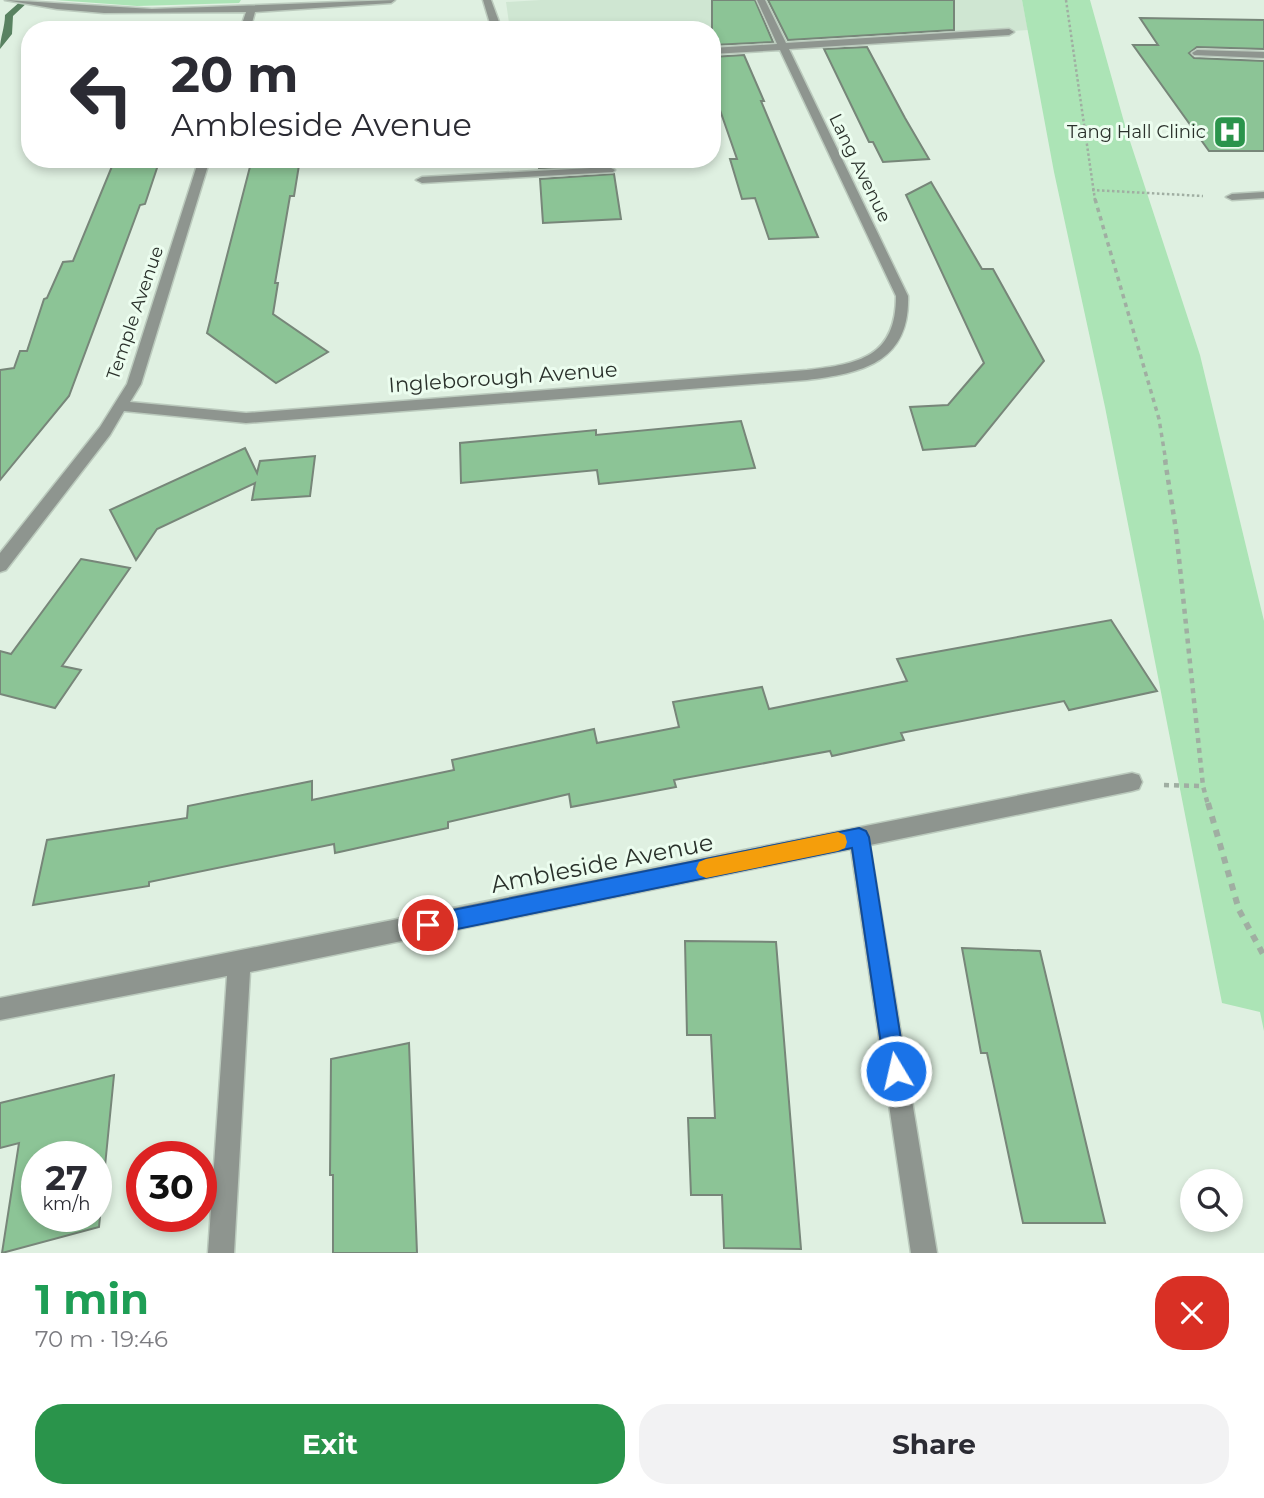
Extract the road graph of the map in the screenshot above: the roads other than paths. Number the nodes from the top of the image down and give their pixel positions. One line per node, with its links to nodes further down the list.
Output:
1 (10, 0): 5 (street)
2 (391, 0): 5 (street)
3 (487, 0): 7 (street)
4 (761, 0): 9 (street, Lang Avenue)
5 (251, 10): 6 (street)
6 (248, 21)
7 (494, 21)
8 (1009, 32): 9 (street)
9 (782, 46): 10 (street); 20 (street, Lang Avenue)
10 (721, 50)
11 (1197, 53): 12 (street)
12 (1264, 55)
13 (202, 168): 21 (street, Temple Avenue)
14 (509, 168): 16 (street)
15 (609, 170): 16 (street)
16 (509, 176): 17 (street)
17 (422, 180)
18 (1264, 195): 19 (street)
19 (1232, 197)
20 (884, 351): 21 (street, Ingleborough Avenue)
21 (121, 406): 22 (street, Temple Avenue)
22 (0, 565)
23 (1132, 782): 24 (street, Ambleside Avenue)
24 (859, 837): 25 (street, Ambleside Avenue); 28 (street)
25 (239, 963): 26 (street, Ambleside Avenue); 27 (street)
26 (0, 1009)
27 (221, 1253)
28 (924, 1253)

